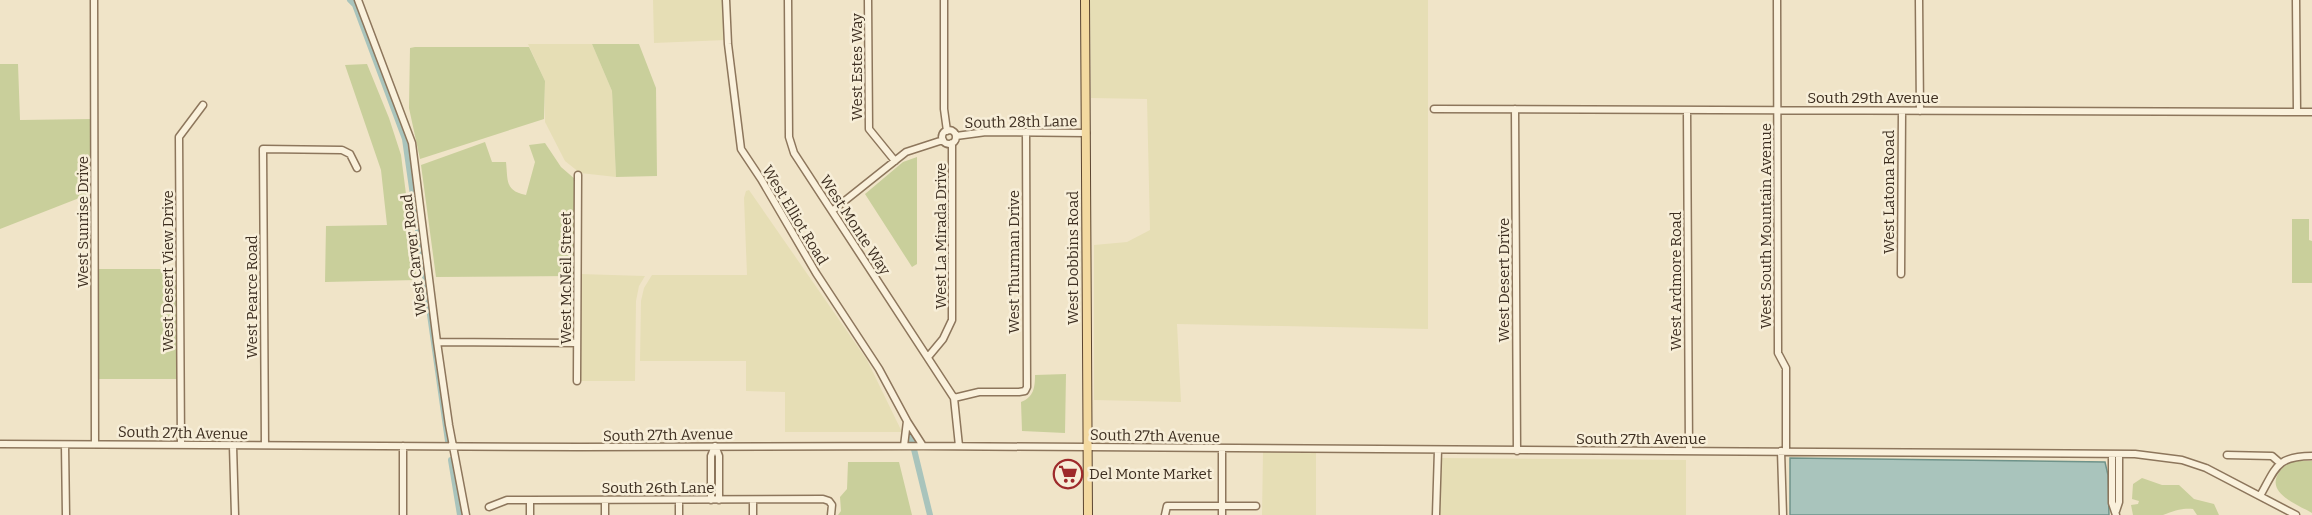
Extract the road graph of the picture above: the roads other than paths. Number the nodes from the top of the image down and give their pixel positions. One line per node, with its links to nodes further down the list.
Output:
1 (94, 0): 38 (street, West Sunrise Drive)
2 (358, 0): 31 (street, West Carver Road)
3 (726, 0): 36 (street, West Elliot Road)
4 (788, 0): 29 (street, West Monte Way)
5 (868, 0): 26 (street, West Estes Way)
6 (944, 0): 20 (street)
7 (1085, 0): 22 (main road, West Dobbins Road)
8 (1777, 0): 15 (street, West South Mountain Avenue)
9 (1918, 0): 17 (street)
10 (2296, 0): 18 (street)
11 (203, 105): 40 (street, West Desert View Drive)
12 (1434, 109): 13 (street, South 29th Avenue)
13 (1515, 109): 14 (street, South 29th Avenue); 52 (street, West Desert Drive)
14 (1687, 110): 15 (street, South 29th Avenue); 53 (street, West Ardmore Road)
15 (1778, 110): 16 (street, South 29th Avenue); 54 (street, West South Mountain Avenue)
16 (1902, 111): 17 (street, South 29th Avenue); 30 (street, West Latona Road)
17 (1920, 111): 18 (street, South 29th Avenue)
18 (2296, 112): 19 (street, South 29th Avenue)
19 (2312, 112)
20 (947, 130): 23 (street); 24 (street)
21 (1026, 132): 22 (street, South 28th Lane); 23 (street, South 28th Lane); 35 (street, West Thurman Drive)
22 (1086, 133): 49 (main road, West Dobbins Road)
23 (956, 136): 25 (street)
24 (943, 140): 25 (street); 26 (street)
25 (952, 143): 33 (street, West La Mirada Drive)
26 (895, 161): 29 (street)
27 (357, 168): 42 (street, West Pearce Road)
28 (578, 175): 32 (street, West McNeil Street)
29 (832, 211): 33 (street, West Monte Way)
30 (1901, 274)
31 (437, 342): 32 (street); 48 (street, West Carver Road)
32 (577, 343): 34 (street, West McNeil Street)
33 (928, 357): 35 (street, West Monte Way)
34 (577, 381)
35 (954, 398): 47 (street, West Monte Way)
36 (907, 421): 45 (street); 46 (street, West Elliot Road)
37 (0, 444): 39 (street, South 27th Avenue)
38 (95, 444): 39 (street, South 27th Avenue); 40 (street, South 27th Avenue)
39 (65, 445): 69 (street)
40 (181, 445): 41 (street, South 27th Avenue)
41 (233, 446): 42 (street, South 27th Avenue); 70 (street)
42 (265, 446): 43 (street, South 27th Avenue)
43 (403, 446): 48 (street, South 27th Avenue); 71 (street)
44 (715, 446): 45 (street, South 27th Avenue); 48 (street, South 27th Avenue); 63 (street)
45 (907, 446): 46 (street, South 27th Avenue)
46 (921, 446): 47 (street, South 27th Avenue)
47 (959, 446): 49 (street, South 27th Avenue)
48 (453, 447): 72 (street, West Carver Road)
49 (1088, 447): 50 (street, South 27th Avenue); 78 (main road, West Dobbins Road)
50 (1222, 449): 51 (street, South 27th Avenue); 65 (street)
51 (1438, 450): 52 (street, South 27th Avenue); 81 (street)
52 (1516, 451): 53 (street, South 27th Avenue)
53 (1689, 451): 54 (street, South 27th Avenue)
54 (1784, 451): 55 (street, South 27th Avenue); 82 (street, West South Mountain Avenue)
55 (2115, 454): 59 (street, South 27th Avenue); 68 (street)
56 (2227, 455): 58 (street)
57 (2312, 456): 58 (street)
58 (2280, 463): 59 (street)
59 (2260, 496): 83 (street, South 27th Avenue)
60 (530, 500): 61 (street, South 26th Lane); 67 (street, South 26th Lane); 73 (street)
61 (605, 500): 62 (street, South 26th Lane); 74 (street)
62 (679, 500): 63 (street, South 26th Lane); 75 (street)
63 (715, 500): 64 (street, South 26th Lane)
64 (753, 500): 76 (street); 77 (street, South 26th Lane)
65 (1222, 505): 66 (street); 79 (street); 80 (street)
66 (1256, 506)
67 (489, 507)
68 (2116, 514)
69 (66, 515)
70 (234, 515)
71 (403, 515)
72 (466, 515)
73 (530, 515)
74 (605, 515)
75 (679, 515)
76 (753, 515)
77 (831, 515)
78 (1088, 515)
79 (1165, 515)
80 (1222, 515)
81 (1436, 515)
82 (1783, 515)
83 (2296, 515)

